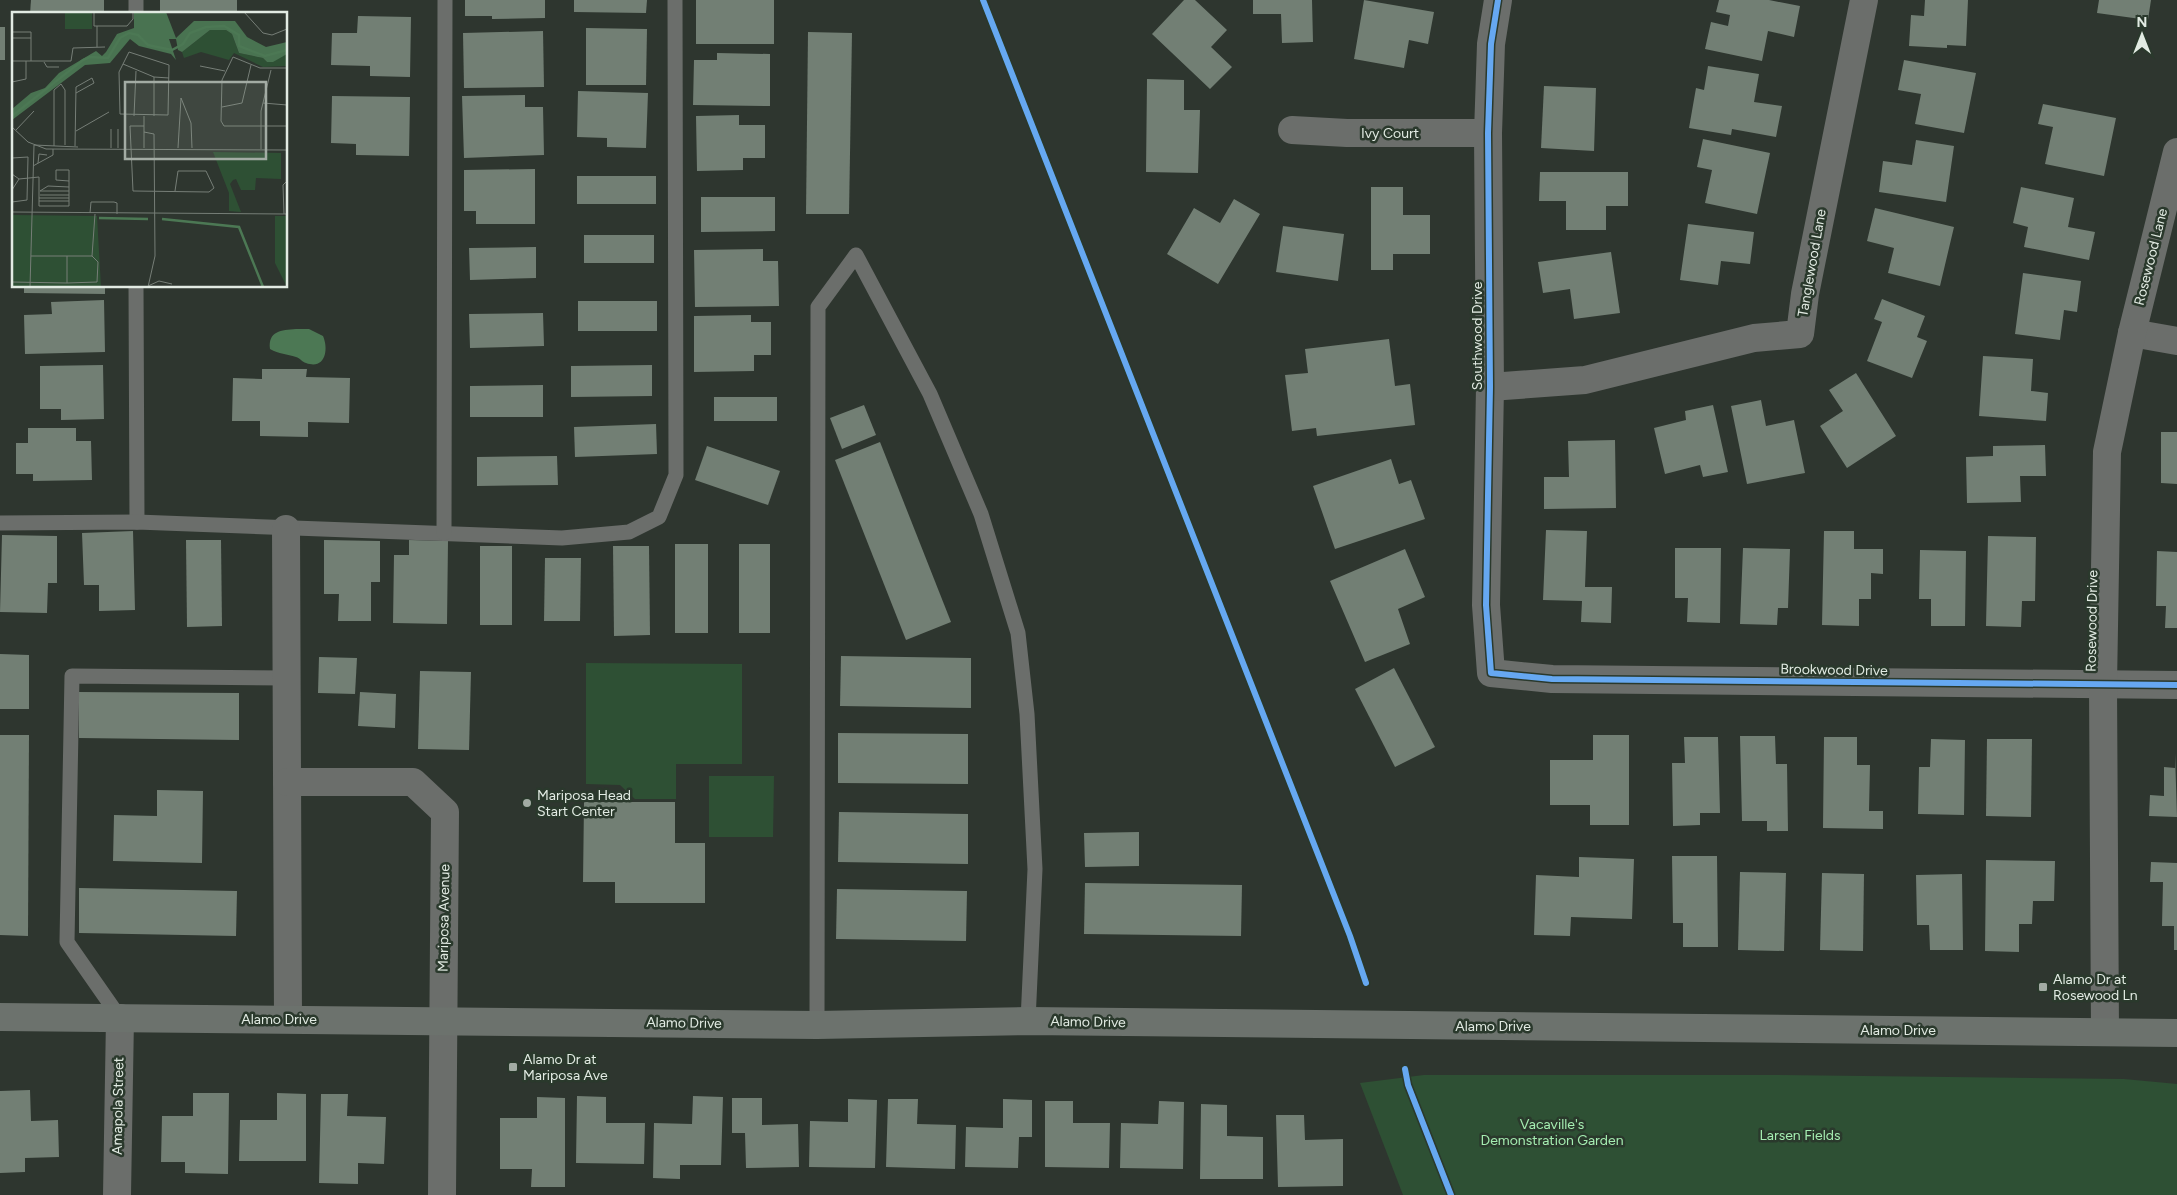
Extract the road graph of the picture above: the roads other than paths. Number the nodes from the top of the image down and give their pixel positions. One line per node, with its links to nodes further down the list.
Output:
1 (445, 0): 15 (lane)
2 (675, 0): 15 (lane)
3 (1498, 0): 6 (street, Southwood Drive)
4 (1864, 0): 11 (street, Tanglewood Lane)
5 (1292, 130): 6 (street, Ivy Court)
6 (1488, 133): 11 (street, Southwood Drive)
7 (2177, 152): 9 (street, Rosewood Lane)
8 (136, 288): 12 (lane)
9 (2132, 333): 10 (street); 18 (street, Rosewood Drive)
10 (2177, 341)
11 (1490, 387): 16 (street, Southwood Drive)
12 (137, 522): 13 (lane); 14 (lane)
13 (0, 523)
14 (286, 529): 15 (lane); 17 (street)
15 (444, 532)
16 (1491, 673): 18 (street, Brookwood Drive)
17 (287, 678): 20 (street); 22 (lane)
18 (2103, 685): 19 (street, Brookwood Drive); 27 (street, Rosewood Drive)
19 (2177, 685)
20 (287, 782): 23 (street); 24 (street, Mariposa Avenue)
21 (0, 1017): 22 (main road, Alamo Drive)
22 (120, 1018): 23 (main road, Alamo Drive); 29 (street, Amapola Street)
23 (288, 1019): 24 (main road, Alamo Drive)
24 (443, 1020): 26 (main road, Alamo Drive); 30 (street, Mariposa Avenue)
25 (1028, 1021): 26 (main road, Alamo Drive); 26 (lane); 27 (main road, Alamo Drive)
26 (818, 1025)
27 (2105, 1032): 28 (main road, Alamo Drive)
28 (2177, 1033)
29 (117, 1195)
30 (442, 1195)

